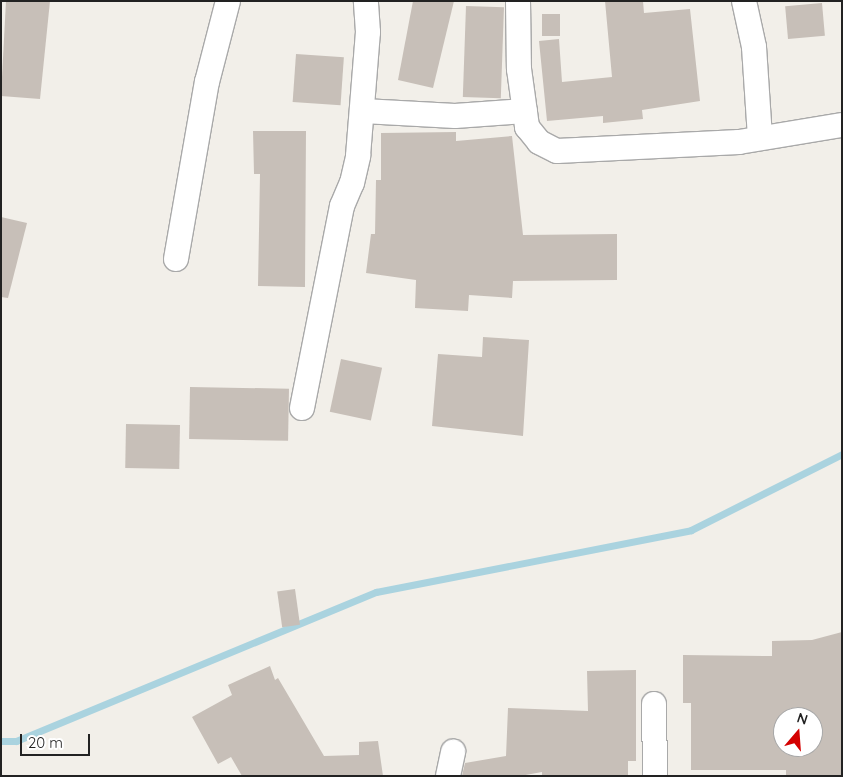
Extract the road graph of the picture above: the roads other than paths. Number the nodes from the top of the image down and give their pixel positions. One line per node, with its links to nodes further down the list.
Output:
1 (228, 1): 9 (street)
2 (366, 1): 5 (street)
3 (518, 1): 6 (street)
4 (744, 1): 8 (street)
5 (363, 111): 6 (street); 10 (street)
6 (525, 111): 8 (street)
7 (842, 125): 8 (street)
8 (760, 137)
9 (176, 259)
10 (302, 408)
11 (654, 704): 14 (street)
12 (453, 752): 13 (street)
13 (448, 776)
14 (655, 776)

